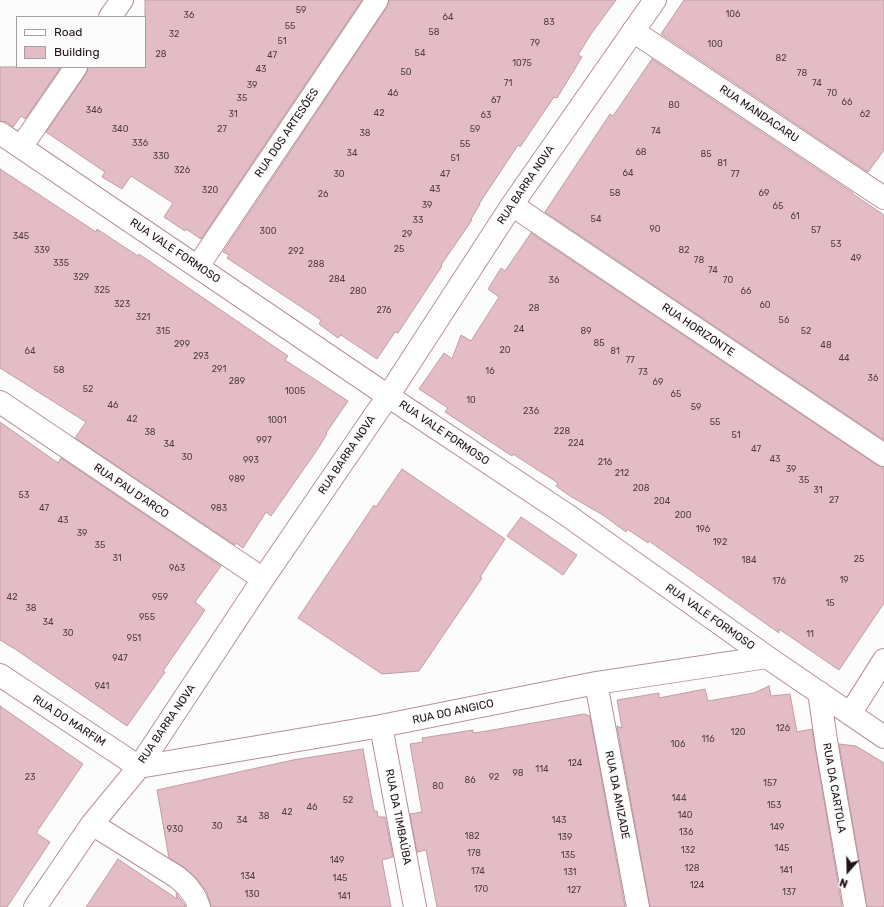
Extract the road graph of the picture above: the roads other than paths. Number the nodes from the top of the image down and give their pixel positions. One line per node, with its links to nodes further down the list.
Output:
1 (122, 0): 4 (street)
2 (377, 0): 11 (street, RUA DOS ARTESÕES)
3 (654, 0): 5 (street, RUA BARRA NOVA)
4 (111, 16)
5 (633, 31): 9 (street, RUA MANDACARU); 10 (street, RUA BARRA NOVA)
6 (75, 68): 8 (street)
7 (0, 133): 8 (street, RUA VALE FORMOSO)
8 (21, 147): 11 (street, RUA VALE FORMOSO)
9 (884, 198)
10 (512, 205): 12 (street, RUA BARRA NOVA); 14 (street, RUA HORIZONTE)
11 (198, 266): 12 (street, RUA VALE FORMOSO)
12 (388, 396): 15 (street, RUA BARRA NOVA); 16 (street, RUA VALE FORMOSO)
13 (0, 402): 15 (street, RUA PAU D'ARCO)
14 (884, 455)
15 (262, 579): 24 (street, RUA BARRA NOVA)
16 (767, 657): 19 (street, RUA DO ANGICO); 20 (street, RUA VALE FORMOSO)
17 (884, 660): 21 (street)
18 (0, 675): 24 (street, RUA DO MARFIM)
19 (596, 683): 22 (street, RUA DO ANGICO); 29 (street, RUA DA AMIZADE)
20 (819, 692): 21 (street, RUA VALE FORMOSO); 30 (street, RUA DA CARTOLA)
21 (850, 714): 23 (street, RUA VALE FORMOSO)
22 (381, 726): 24 (street, RUA DO ANGICO); 28 (street, RUA DA TIMBAÚBA)
23 (884, 737)
24 (139, 767): 25 (street, RUA BARRA NOVA)
25 (92, 824): 26 (street, RUA BARRA NOVA); 27 (street)
26 (35, 907)
27 (199, 907)
28 (415, 907)
29 (638, 907)
30 (855, 907)

